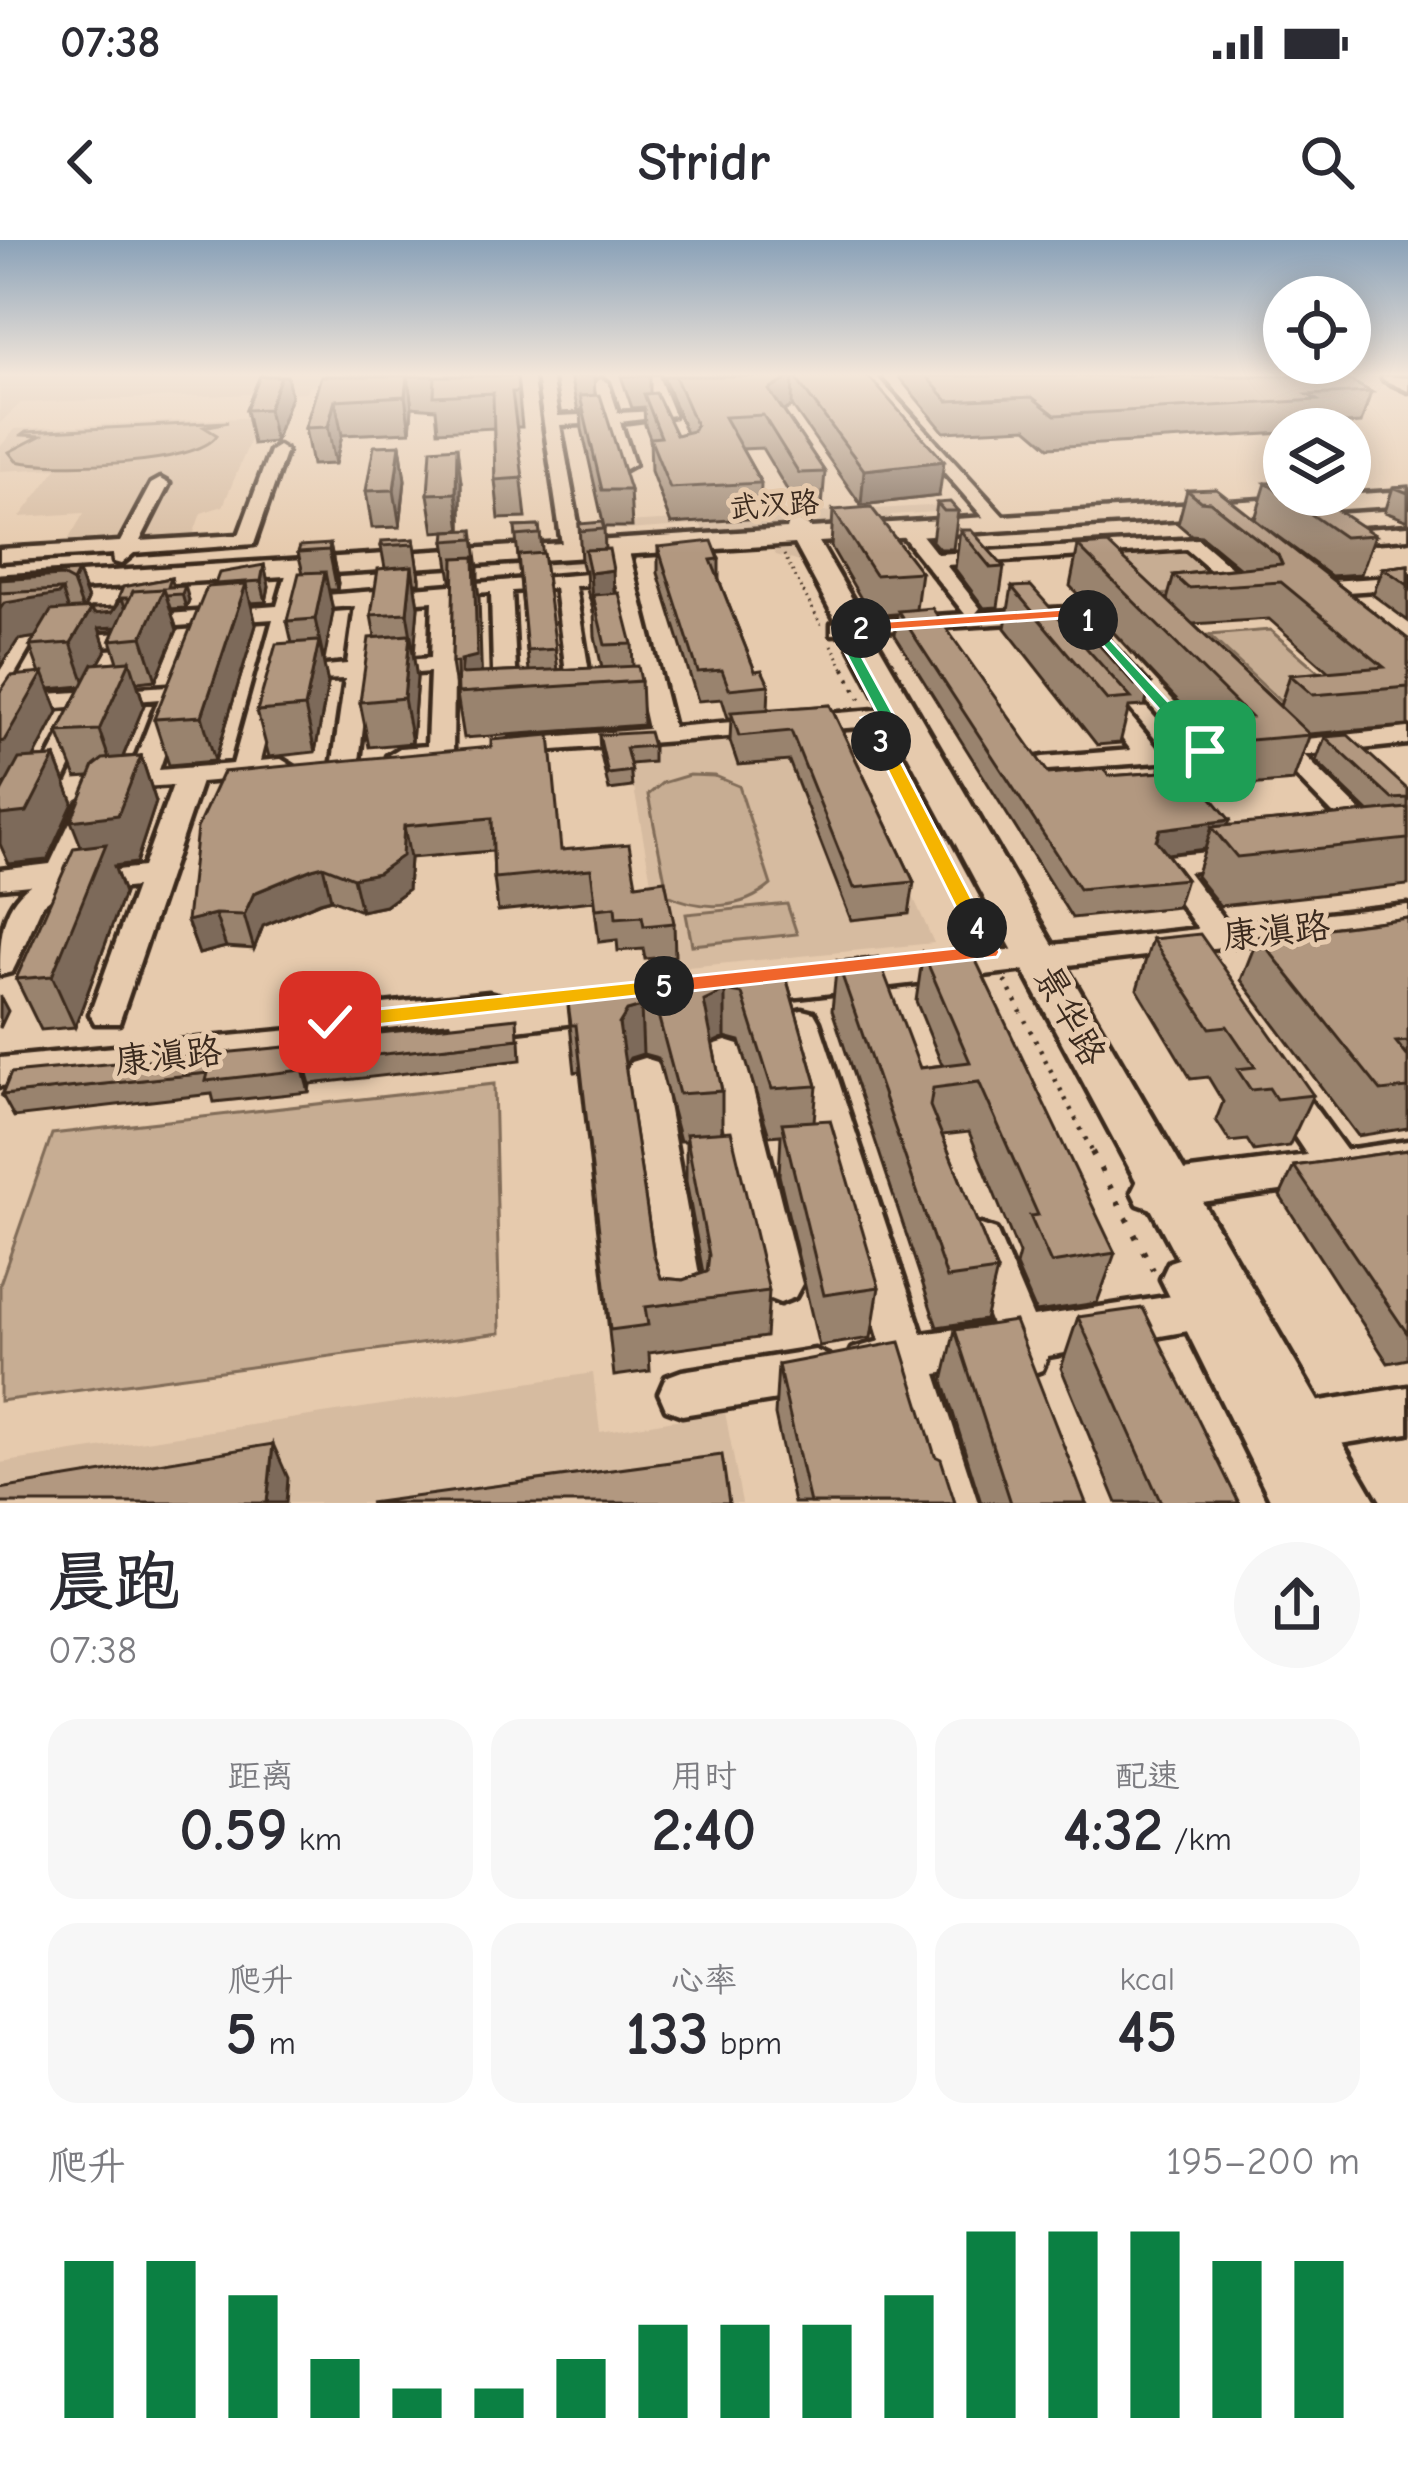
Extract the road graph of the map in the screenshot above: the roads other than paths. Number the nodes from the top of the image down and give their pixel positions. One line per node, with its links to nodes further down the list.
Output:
1 (553, 435): 19 (street)
2 (616, 435): 5 (street)
3 (920, 435): 14 (street)
4 (278, 451): 27 (street)
5 (625, 464)
6 (160, 484): 27 (street)
7 (1408, 494): 8 (main road, 武汉路)
8 (1371, 496)
9 (1263, 502): 14 (main road, 武汉路)
10 (1263, 505): 11 (main road, 武汉路)
11 (1216, 510): 13 (main road, 武汉路); 18 (street)
12 (1371, 513): 17 (street)
13 (1098, 517): 14 (main road, 武汉路); 20 (street)
14 (995, 519): 15 (main road, 武汉路); 16 (main road, 武汉路)
15 (907, 529): 16 (main road, 武汉路); 25 (street)
16 (790, 533): 19 (main road, 武汉路); 21 (main road, 武汉路); 46 (main road, 景华路)
17 (1402, 533): 26 (street)
18 (1250, 536)
19 (572, 546): 21 (main road, 武汉路); 27 (main road, 武汉路); 28 (main road, 武汉路)
20 (1131, 547): 22 (street); 37 (street)
21 (618, 548): 30 (street)
22 (1084, 550): 24 (street); 31 (street)
23 (0, 555): 27 (street)
24 (973, 557): 25 (street); 43 (street)
25 (932, 560): 41 (street)
26 (1408, 563)
27 (117, 566): 29 (main road, 武汉路); 33 (main road, 武汉路)
28 (298, 568): 29 (main road, 武汉路); 40 (street)
29 (217, 573): 45 (street)
30 (625, 577): 32 (street); 44 (street)
31 (1110, 577)
32 (564, 581): 35 (street); 44 (street)
33 (0, 582)
34 (1408, 582): 39 (street)
35 (501, 585): 36 (street); 55 (street)
36 (455, 588)
37 (1206, 597)
38 (367, 599): 40 (street); 48 (street); 50 (street)
39 (1334, 603)
40 (287, 608): 45 (street); 51 (street)
41 (969, 608)
42 (44, 618): 53 (street)
43 (1034, 622): 46 (street); 64 (street)
44 (603, 624): 54 (street); 54 (street)
45 (198, 627): 47 (street)
46 (848, 628): 57 (main road, 景华路); 79 (main road, 景华路)
47 (129, 637): 52 (street); 53 (street)
48 (443, 664): 50 (street); 65 (street)
49 (1076, 668): 64 (street)
50 (358, 670): 51 (street); 65 (street)
51 (268, 677): 67 (street)
52 (96, 697): 53 (street); 70 (street); 70 (street)
53 (8, 698): 58 (street)
54 (607, 701): 59 (street)
55 (504, 709)
56 (1250, 716): 62 (street)
57 (878, 718): 59 (street); 79 (main road, 景华路)
58 (0, 731)
59 (662, 736): 63 (street)
60 (1408, 736): 61 (street)
61 (1343, 743): 62 (street); 68 (street)
62 (1283, 749): 71 (street)
63 (474, 751)
64 (1150, 756): 66 (street)
65 (326, 763): 67 (street)
66 (1043, 765)
67 (244, 771): 69 (street)
68 (1376, 774)
69 (190, 776): 70 (street); 74 (street)
70 (136, 782): 76 (street)
71 (1393, 842): 72 (street)
72 (1331, 848)
73 (1261, 856): 78 (street)
74 (155, 875): 76 (street); 82 (street)
75 (0, 879): 76 (street)
76 (54, 880): 80 (street)
77 (1401, 915): 78 (street, 康滇路); 79 (street, 康滇路)
78 (1214, 927): 79 (street, 康滇路)
79 (1014, 954): 81 (street, 康滇路); 93 (main road, 景华路)
80 (0, 964)
81 (710, 988)
82 (107, 1014)
83 (802, 1022): 89 (street)
84 (727, 1054): 89 (street)
85 (0, 1057): 87 (street, 康滇路)
86 (1259, 1058): 92 (street)
87 (0, 1072)
88 (644, 1072): 91 (street)
89 (797, 1155): 91 (street); 95 (street); 99 (street)
90 (1408, 1157): 92 (street)
91 (659, 1163): 96 (street)
92 (1337, 1167): 93 (street)
93 (1156, 1192): 97 (main road, 景华路); 103 (main road, 景华路)
94 (962, 1196): 98 (street)
95 (779, 1284)
96 (682, 1302)
97 (1191, 1313): 98 (street); 103 (main road, 景华路)
98 (1020, 1340): 99 (street); 101 (street)
99 (908, 1358): 100 (street); 104 (street)
100 (682, 1393)
101 (1045, 1401)
102 (1408, 1410): 103 (street)
103 (1285, 1430): 105 (main road, 景华路); 106 (main road, 景华路)
104 (953, 1503)
105 (1306, 1503)
106 (1344, 1503)

